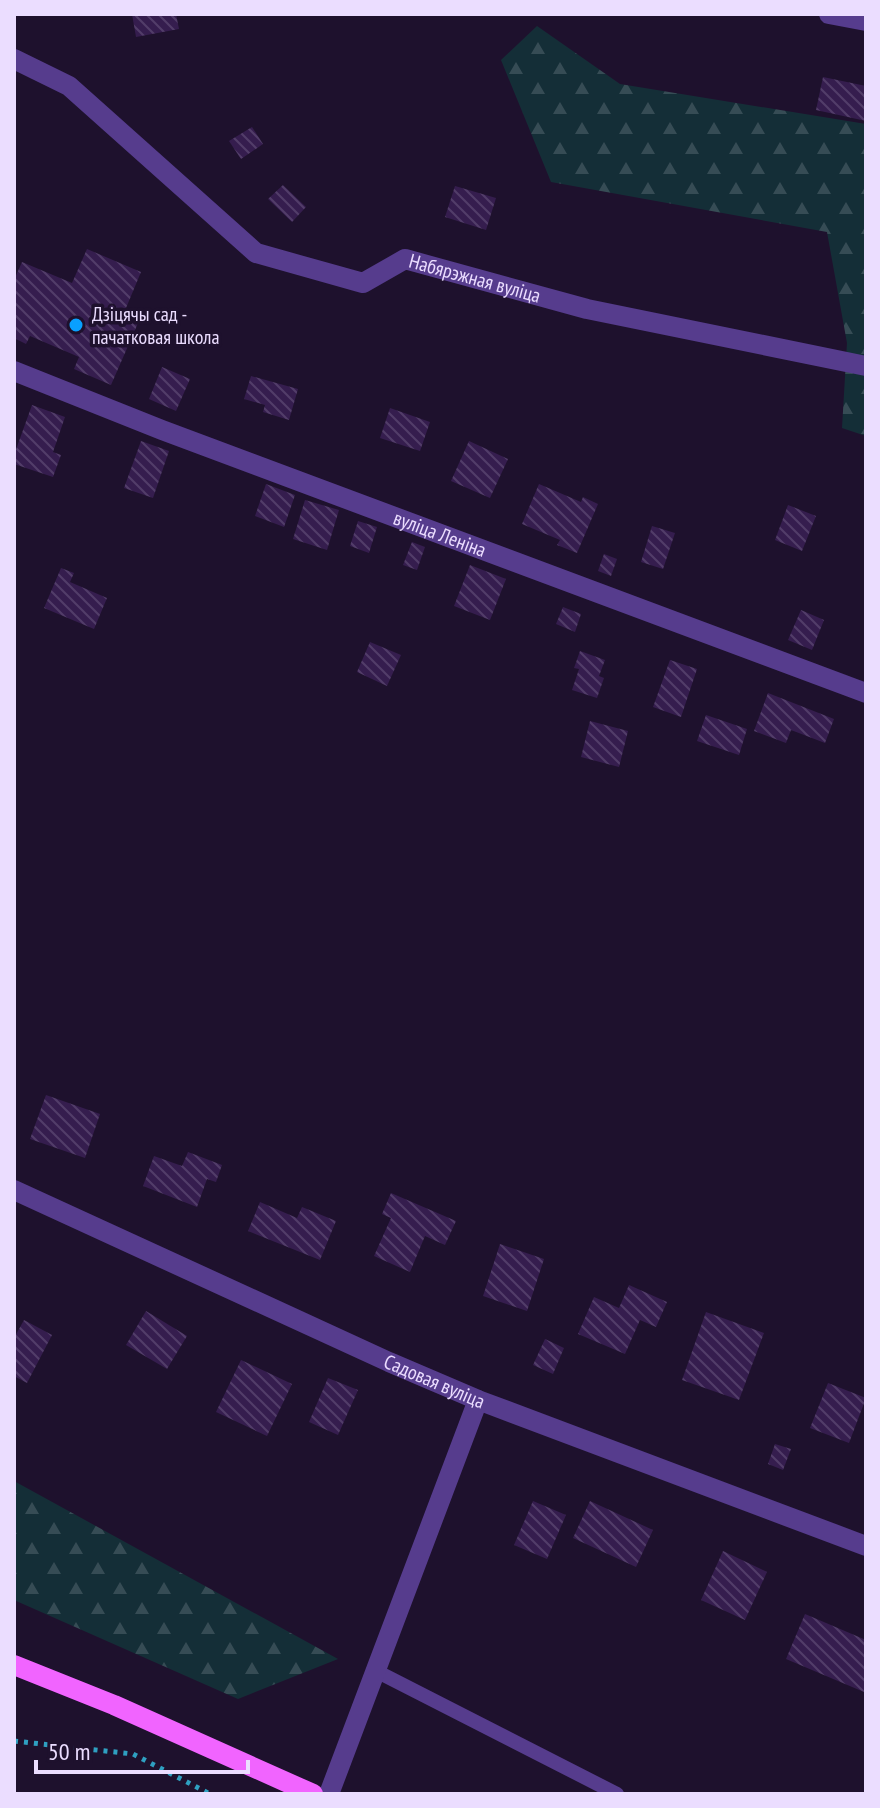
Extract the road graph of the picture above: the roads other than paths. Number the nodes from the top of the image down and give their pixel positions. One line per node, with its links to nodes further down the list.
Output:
1 (829, 14): 2 (street)
2 (866, 21)
3 (14, 59): 4 (street, Набярэжная вуліца)
4 (866, 366)
5 (14, 371): 6 (street, вуліца Леніна)
6 (866, 693)
7 (14, 1190): 8 (street, Садовая вуліца)
8 (478, 1400): 9 (street, Садовая вуліца); 11 (street)
9 (866, 1546)
10 (14, 1665): 12 (main road)
11 (376, 1671): 13 (street); 14 (lane)
12 (313, 1794)
13 (329, 1794)
14 (617, 1794)

